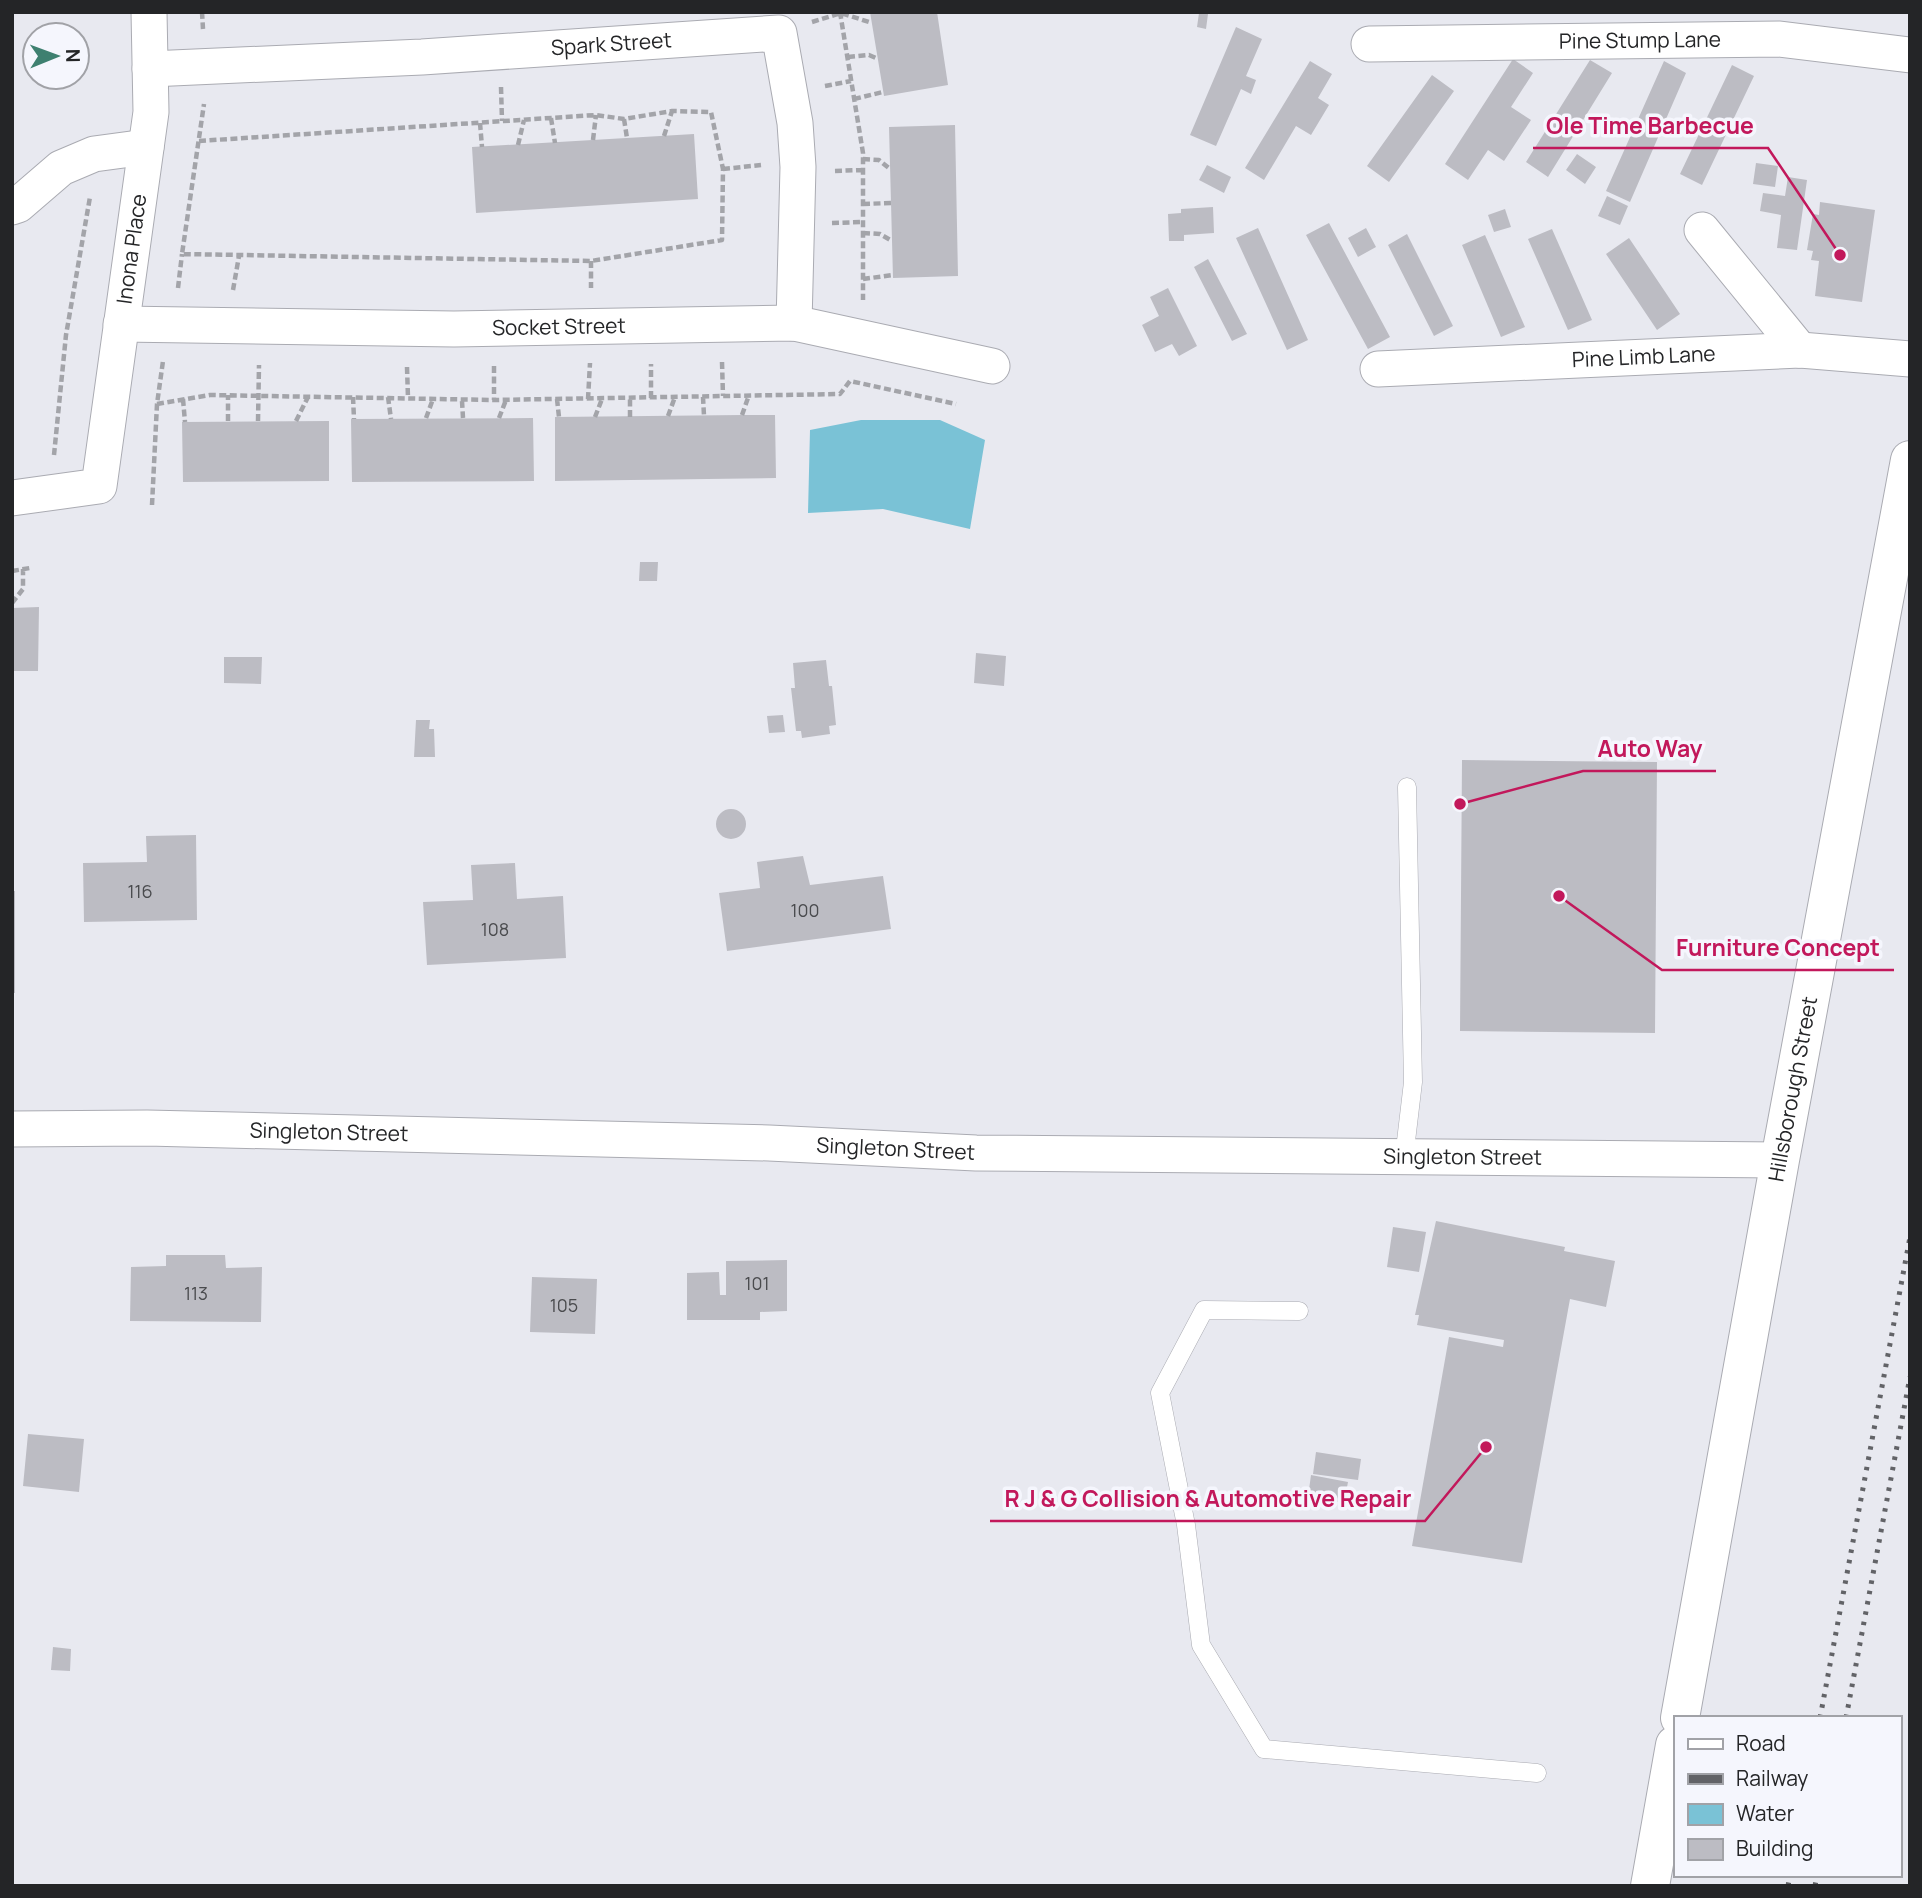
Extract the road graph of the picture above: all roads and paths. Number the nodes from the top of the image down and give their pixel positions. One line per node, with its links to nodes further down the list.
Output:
1 (149, 12): 9 (street, Inona Place)
2 (841, 13): 3 (path); 6 (path)
3 (872, 23)
4 (1369, 44): 5 (street, Pine Stump Lane)
5 (1910, 55)
6 (848, 57): 7 (path); 11 (path)
7 (878, 60)
8 (204, 67): 9 (street, Spark Street); 21 (path); 38 (street, Spark Street)
9 (150, 69): 24 (street, Inona Place)
10 (883, 92): 11 (path)
11 (854, 99): 27 (path)
12 (672, 111): 15 (path); 18 (path); 21 (path)
13 (596, 115): 14 (path); 15 (path); 20 (path)
14 (551, 118): 16 (path); 22 (path)
15 (624, 119): 19 (path)
16 (523, 120): 17 (path); 23 (path)
17 (480, 123): 21 (path); 25 (path)
18 (664, 136)
19 (627, 138)
20 (593, 140)
21 (199, 141)
22 (555, 143)
23 (518, 145)
24 (146, 147): 26 (street); 39 (street, Inona Place)
25 (482, 147)
26 (98, 153): 31 (street); 76 (path)
27 (863, 159): 28 (path); 30 (path)
28 (890, 169)
29 (891, 203): 30 (path)
30 (863, 204): 33 (path)
31 (12, 207)
32 (1703, 230): 40 (street)
33 (863, 233): 34 (path); 36 (path)
34 (892, 241)
35 (893, 275): 36 (path)
36 (863, 279): 37 (path)
37 (876, 303)
38 (794, 323): 39 (street, Socket Street); 42 (street, Socket Street)
39 (121, 324): 76 (street, Inona Place)
40 (1800, 349): 41 (street, Pine Limb Lane); 43 (street, Pine Limb Lane)
41 (1910, 359)
42 (992, 366)
43 (1378, 369)
44 (228, 395): 45 (path); 53 (path); 71 (path)
45 (258, 396): 47 (path); 72 (path)
46 (749, 396): 51 (path); 59 (path); 60 (path)
47 (307, 397): 48 (path); 73 (path)
48 (353, 397): 49 (path); 69 (path)
49 (388, 397): 54 (path); 70 (path)
50 (675, 397): 51 (path); 52 (path); 62 (path)
51 (703, 397): 63 (path)
52 (630, 398): 56 (path); 61 (path)
53 (183, 399): 74 (path); 78 (path)
54 (433, 399): 58 (path); 66 (path)
55 (557, 399): 56 (path); 57 (path); 64 (path)
56 (602, 399): 65 (path)
57 (506, 400): 58 (path); 68 (path)
58 (462, 401): 67 (path)
59 (956, 404)
60 (742, 415)
61 (630, 416)
62 (668, 416)
63 (704, 416)
64 (559, 417)
65 (594, 417)
66 (426, 418)
67 (463, 418)
68 (499, 418)
69 (354, 419)
70 (391, 419)
71 (228, 421)
72 (258, 421)
73 (296, 421)
74 (185, 422)
75 (1910, 460): 86 (main road, Hillsborough Street)
76 (47, 493): 77 (street)
77 (12, 498)
78 (152, 505)
79 (30, 568): 80 (path)
80 (23, 569): 81 (path); 82 (path)
81 (12, 571)
82 (12, 603)
83 (1407, 787): 85 (lane)
84 (12, 1129): 85 (street, Singleton Street)
85 (1404, 1158): 86 (street, Singleton Street)
86 (1780, 1160): 88 (main road, Hillsborough Street)
87 (1299, 1311): 90 (lane)
88 (1680, 1716)
89 (1674, 1751): 91 (main road)
90 (1537, 1773)
91 (1650, 1886)

